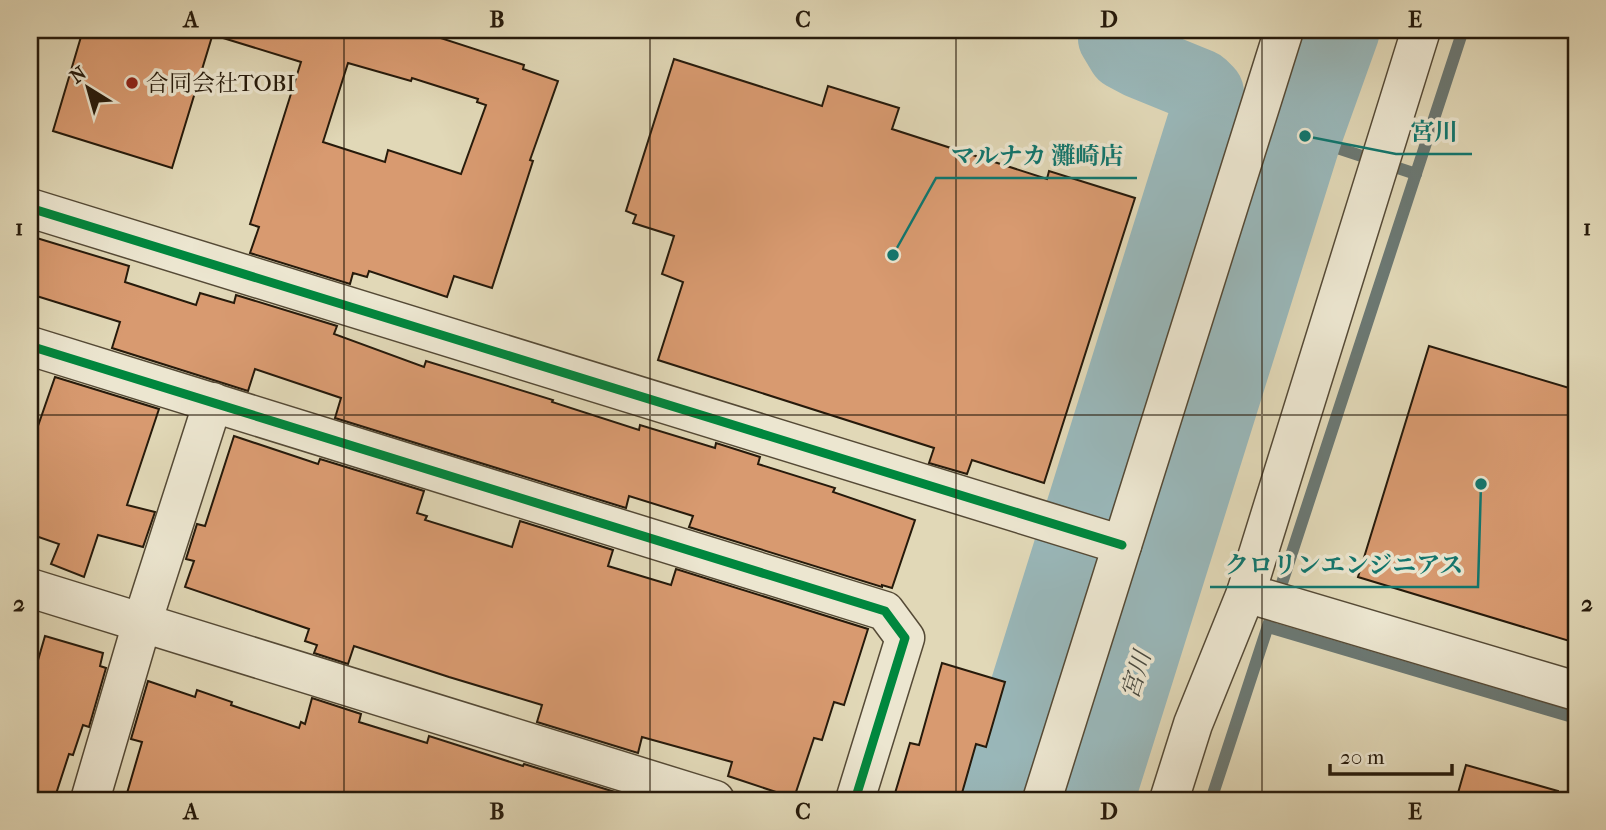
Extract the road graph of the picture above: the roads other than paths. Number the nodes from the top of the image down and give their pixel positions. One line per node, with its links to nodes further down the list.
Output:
1 (1284, 30): 6 (street)
2 (1421, 30): 8 (street)
3 (30, 208): 6 (street)
4 (30, 346): 5 (street)
5 (213, 402): 9 (street); 13 (street)
6 (1090, 536): 14 (street)
7 (30, 588): 9 (street)
8 (1266, 599): 10 (street); 15 (street)
9 (142, 623): 11 (street); 12 (street)
10 (1576, 691)
11 (90, 800)
12 (715, 800)
13 (855, 800)
14 (1042, 800)
15 (1169, 800)

